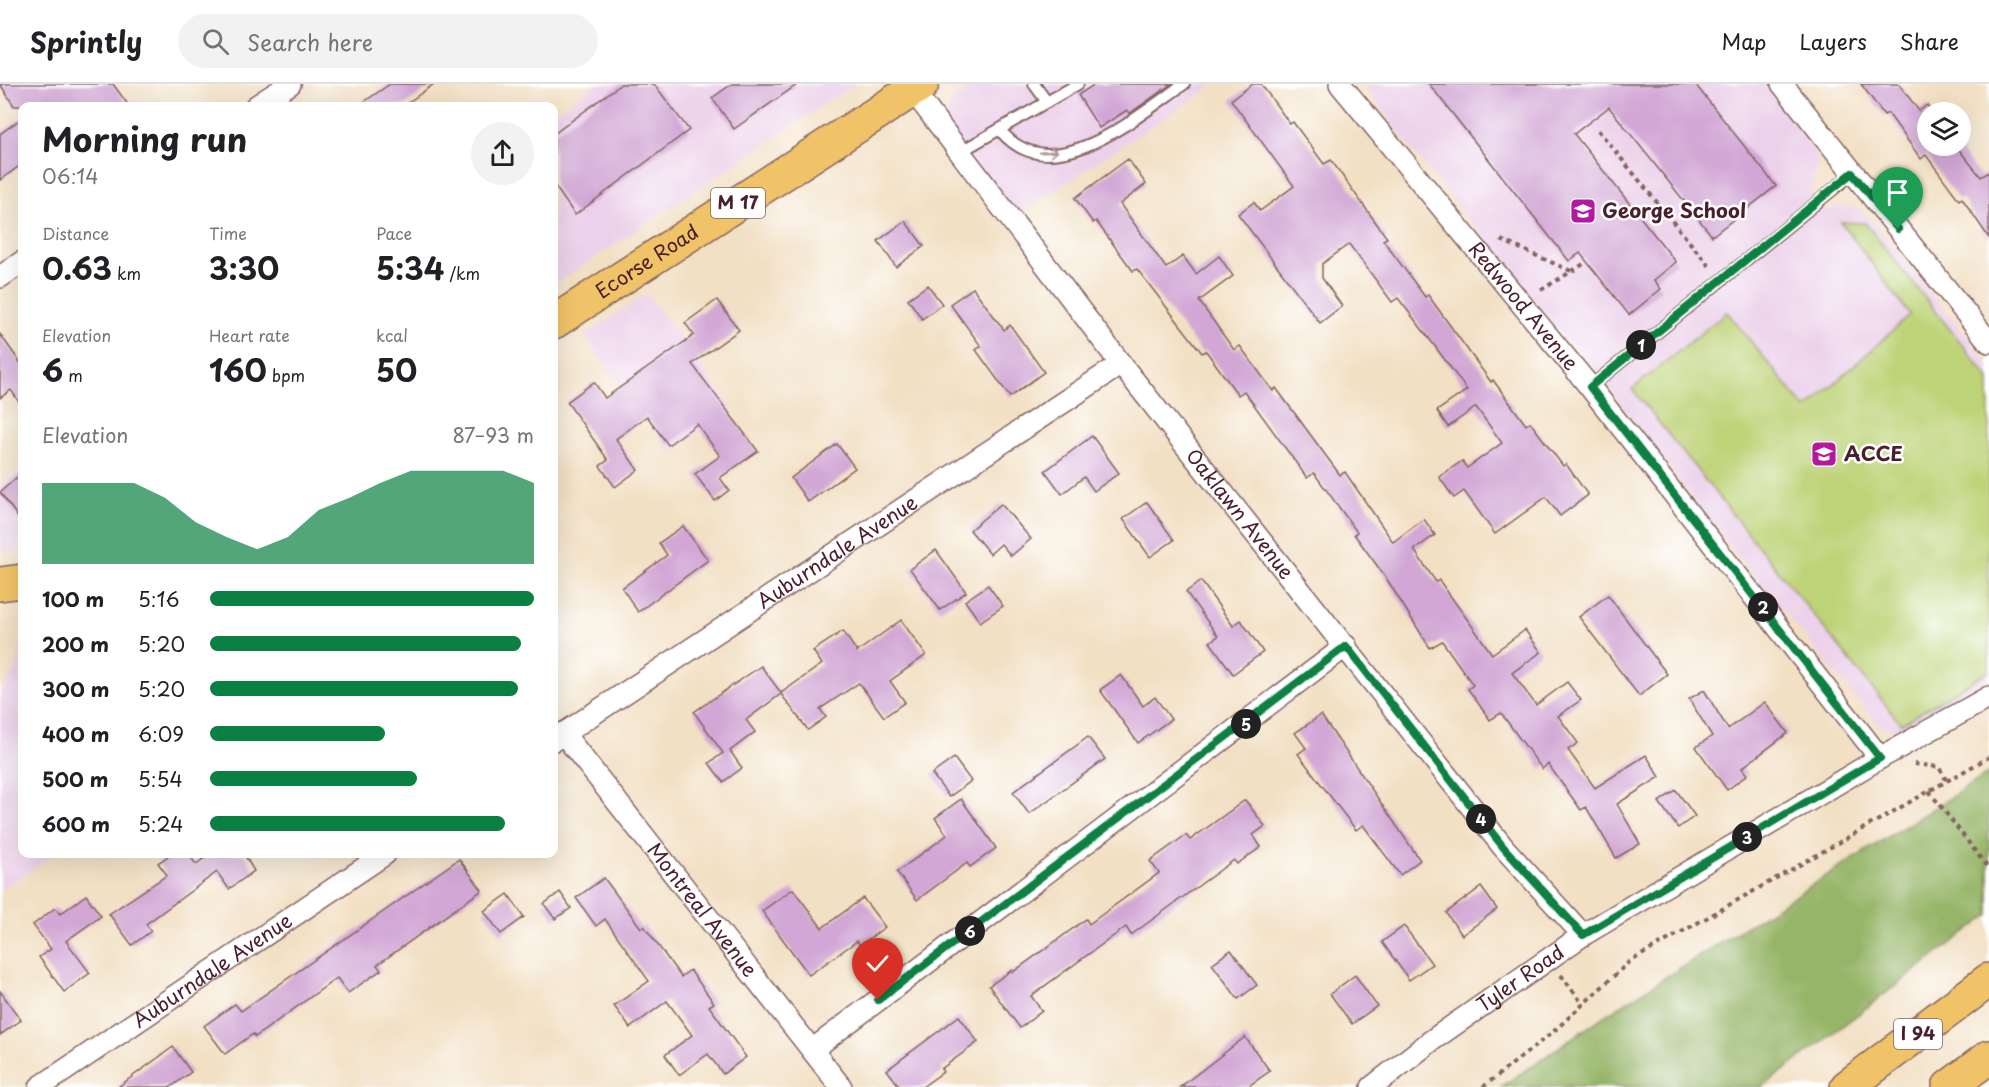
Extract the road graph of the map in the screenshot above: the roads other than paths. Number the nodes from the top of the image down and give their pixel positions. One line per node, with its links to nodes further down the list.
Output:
1 (290, 84): 8 (street)
2 (1034, 84): 9 (lane)
3 (1078, 84): 9 (lane)
4 (1184, 84): 10 (lane, one-way to 4)
5 (1340, 84): 18 (street, Redwood Avenue)
6 (1782, 84): 12 (street)
7 (914, 86): 11 (street, Oaklawn Avenue); 15 (main road, Ecorse Road / M 17)
8 (262, 102)
9 (1047, 102): 10 (lane)
10 (1000, 130): 11 (lane)
11 (960, 152): 17 (street, Oaklawn Avenue)
12 (1852, 173): 16 (street); 18 (lane)
13 (18, 265): 14 (street)
14 (0, 277)
15 (558, 319)
16 (1989, 342)
17 (1121, 364): 21 (street, Oaklawn Avenue); 23 (street, Auburndale Avenue)
18 (1590, 387): 24 (street, Redwood Avenue)
19 (18, 582): 20 (main road)
20 (0, 584)
21 (1346, 646): 26 (street, Oaklawn Avenue); 28 (street)
22 (1989, 697): 24 (street, Tyler Road)
23 (558, 736): 28 (street, Montreal Avenue)
24 (1880, 758): 26 (street, Tyler Road)
25 (379, 858): 30 (street, Auburndale Avenue)
26 (1583, 935): 32 (street, Tyler Road)
27 (1989, 980): 33 (main road, I 94)
28 (812, 1050): 31 (street, Montreal Avenue)
29 (1989, 1057): 34 (main road)
30 (40, 1087)
31 (841, 1087)
32 (1372, 1087)
33 (1848, 1087)
34 (1949, 1087)

